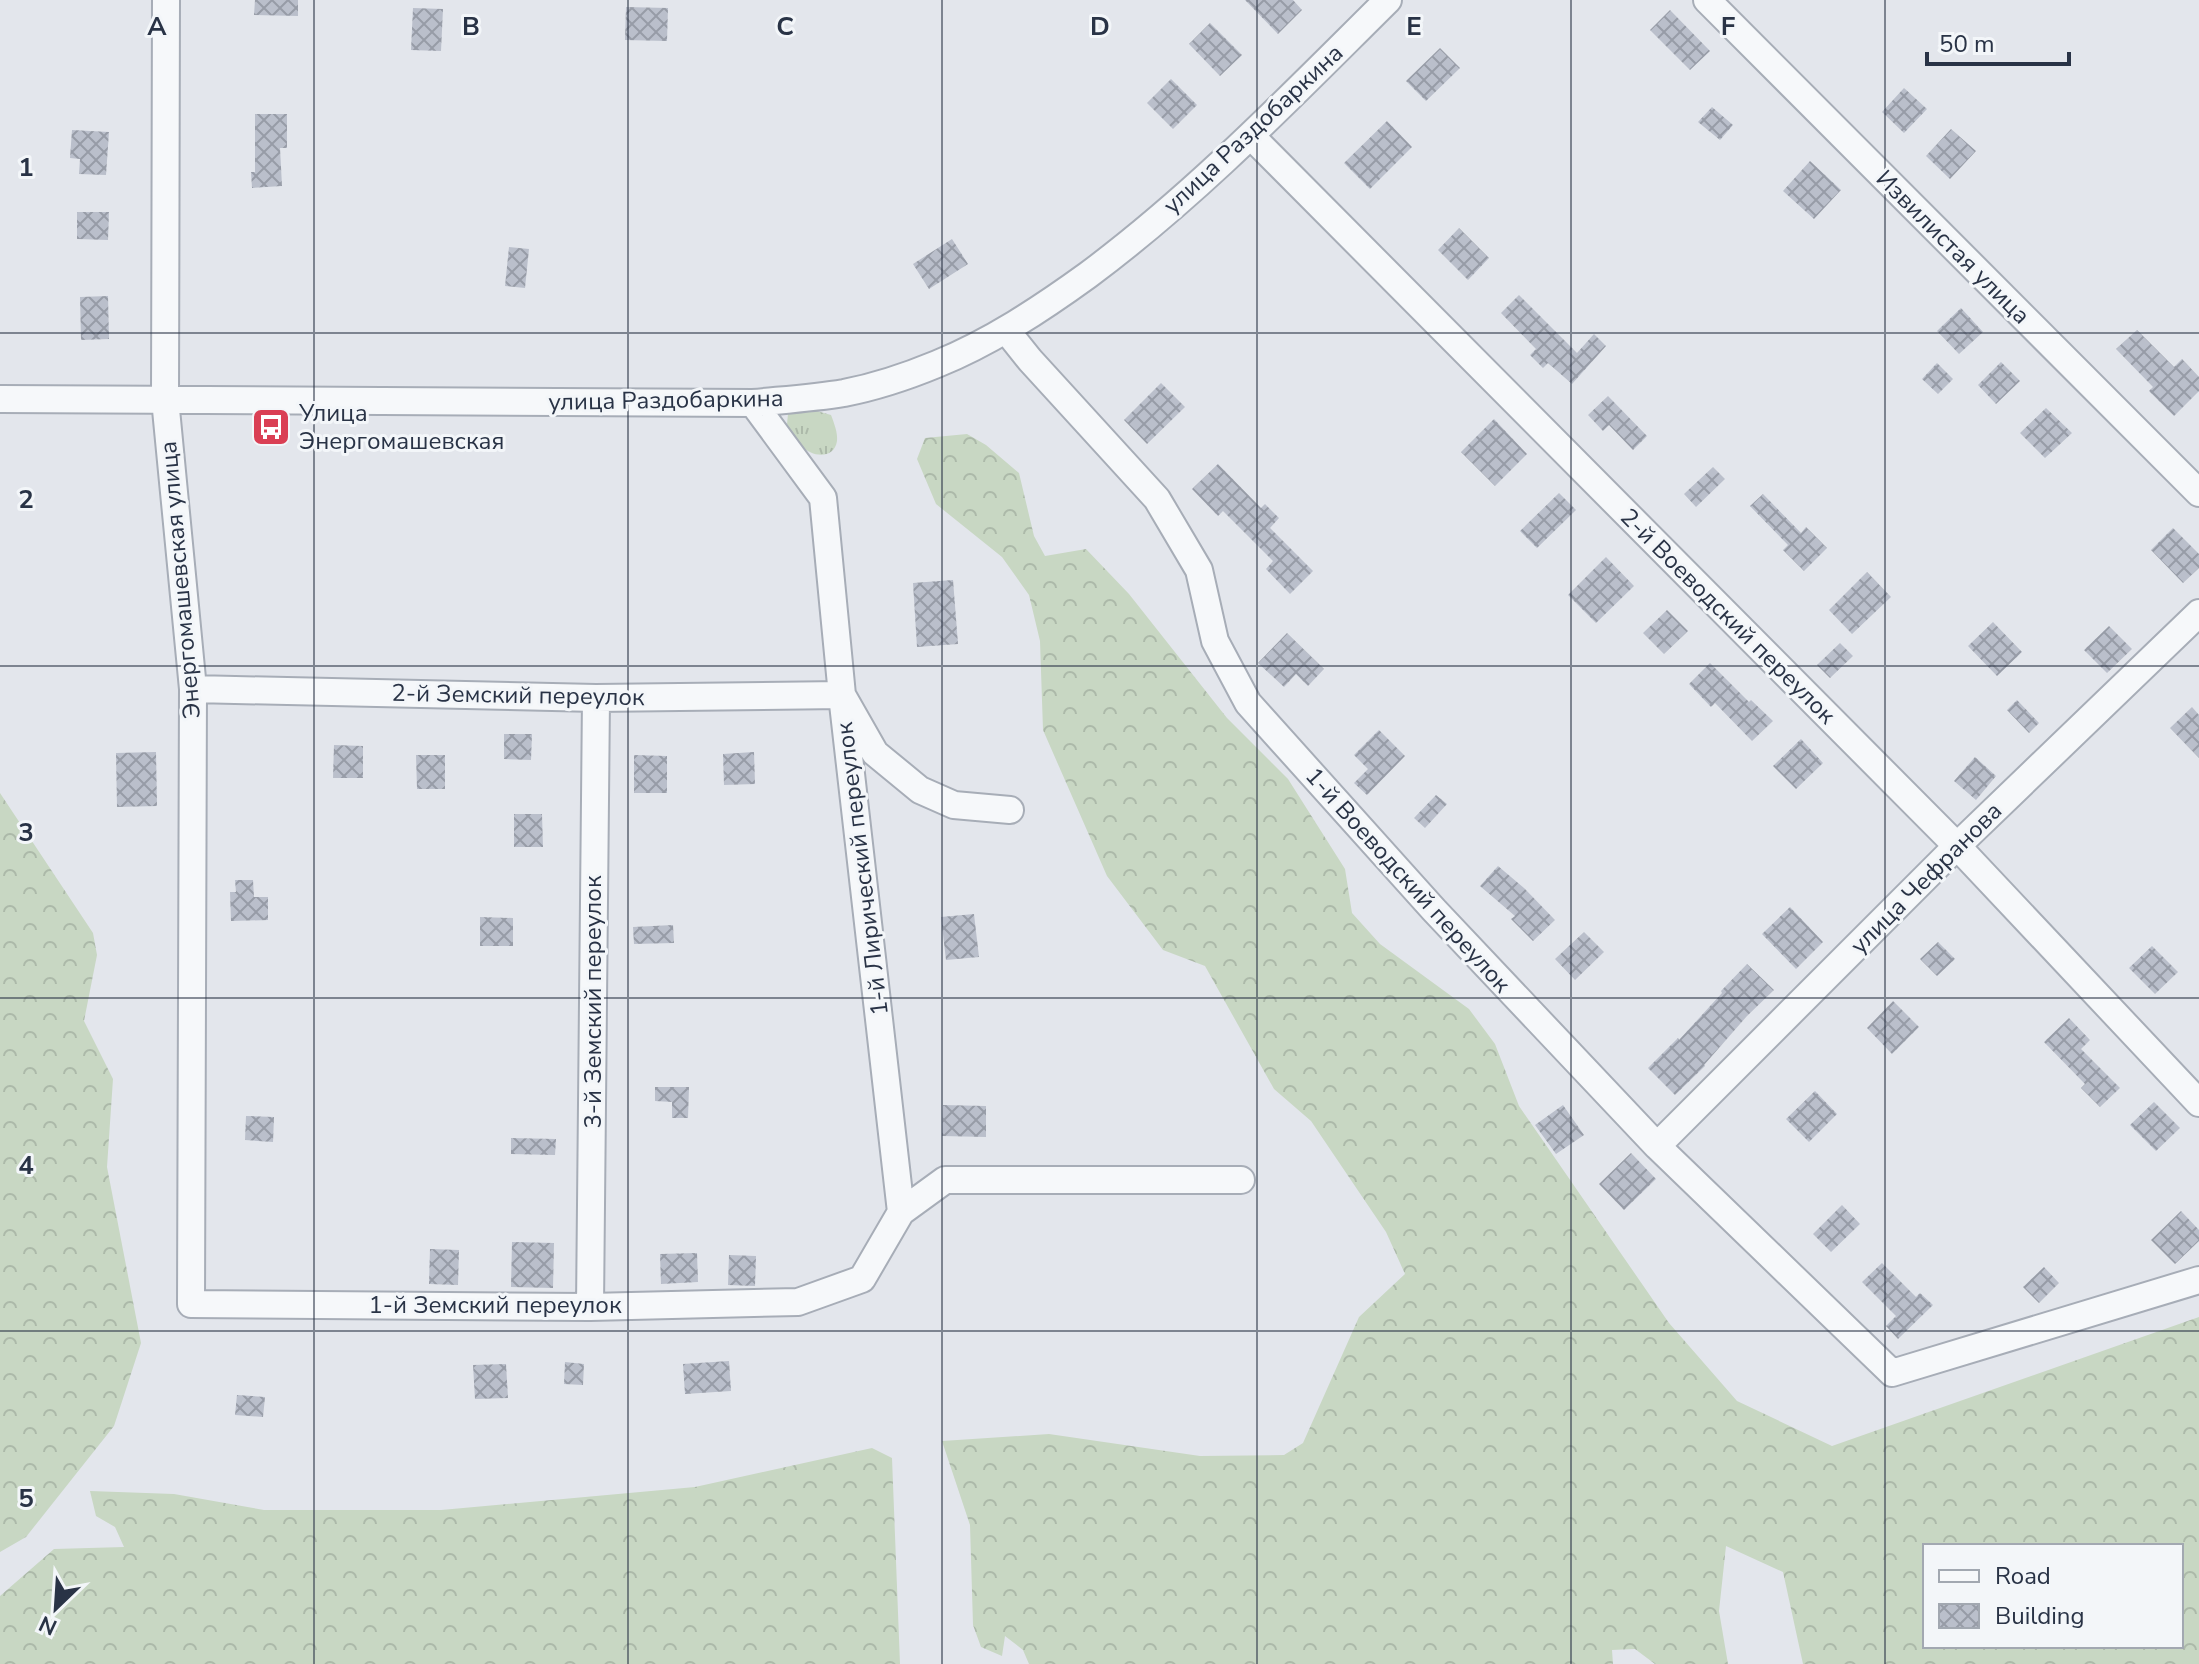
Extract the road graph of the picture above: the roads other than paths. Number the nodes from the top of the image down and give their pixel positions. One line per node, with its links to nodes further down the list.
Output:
1 (166, 0): 7 (street, Энергомашевская улица)
2 (1388, 0): 4 (street, улица Раздобаркина)
3 (1707, 0): 9 (street, Извилистая улица)
4 (1251, 136): 5 (street, улица Раздобаркина); 15 (street, 2-й Воеводский переулок)
5 (1006, 330): 8 (street, улица Раздобаркина); 17 (street, 1-й Воеводский переулок)
6 (0, 399): 7 (street, улица Раздобаркина)
7 (165, 399): 8 (street, улица Раздобаркина); 11 (street, Энергомашевская улица)
8 (753, 403): 12 (street, 1-й Лирический переулок)
9 (2199, 493)
10 (2199, 613): 15 (street, улица Чефранова)
11 (193, 689): 13 (street, 2-й Земский переулок); 21 (street, Энергомашевская улица)
12 (842, 695): 13 (street, 2-й Земский переулок); 14 (street); 19 (street, 1-й Лирический переулок)
13 (596, 698): 22 (street, 3-й Земский переулок)
14 (1010, 810)
15 (1957, 846): 16 (street, 2-й Воеводский переулок); 17 (street, улица Чефранова)
16 (2199, 1103)
17 (1657, 1146): 20 (street, 1-й Воеводский переулок)
18 (1241, 1180): 19 (street)
19 (901, 1212): 22 (street, 1-й Земский переулок)
20 (2199, 1280)
21 (191, 1304): 22 (street, 1-й Земский переулок)
22 (590, 1307)

